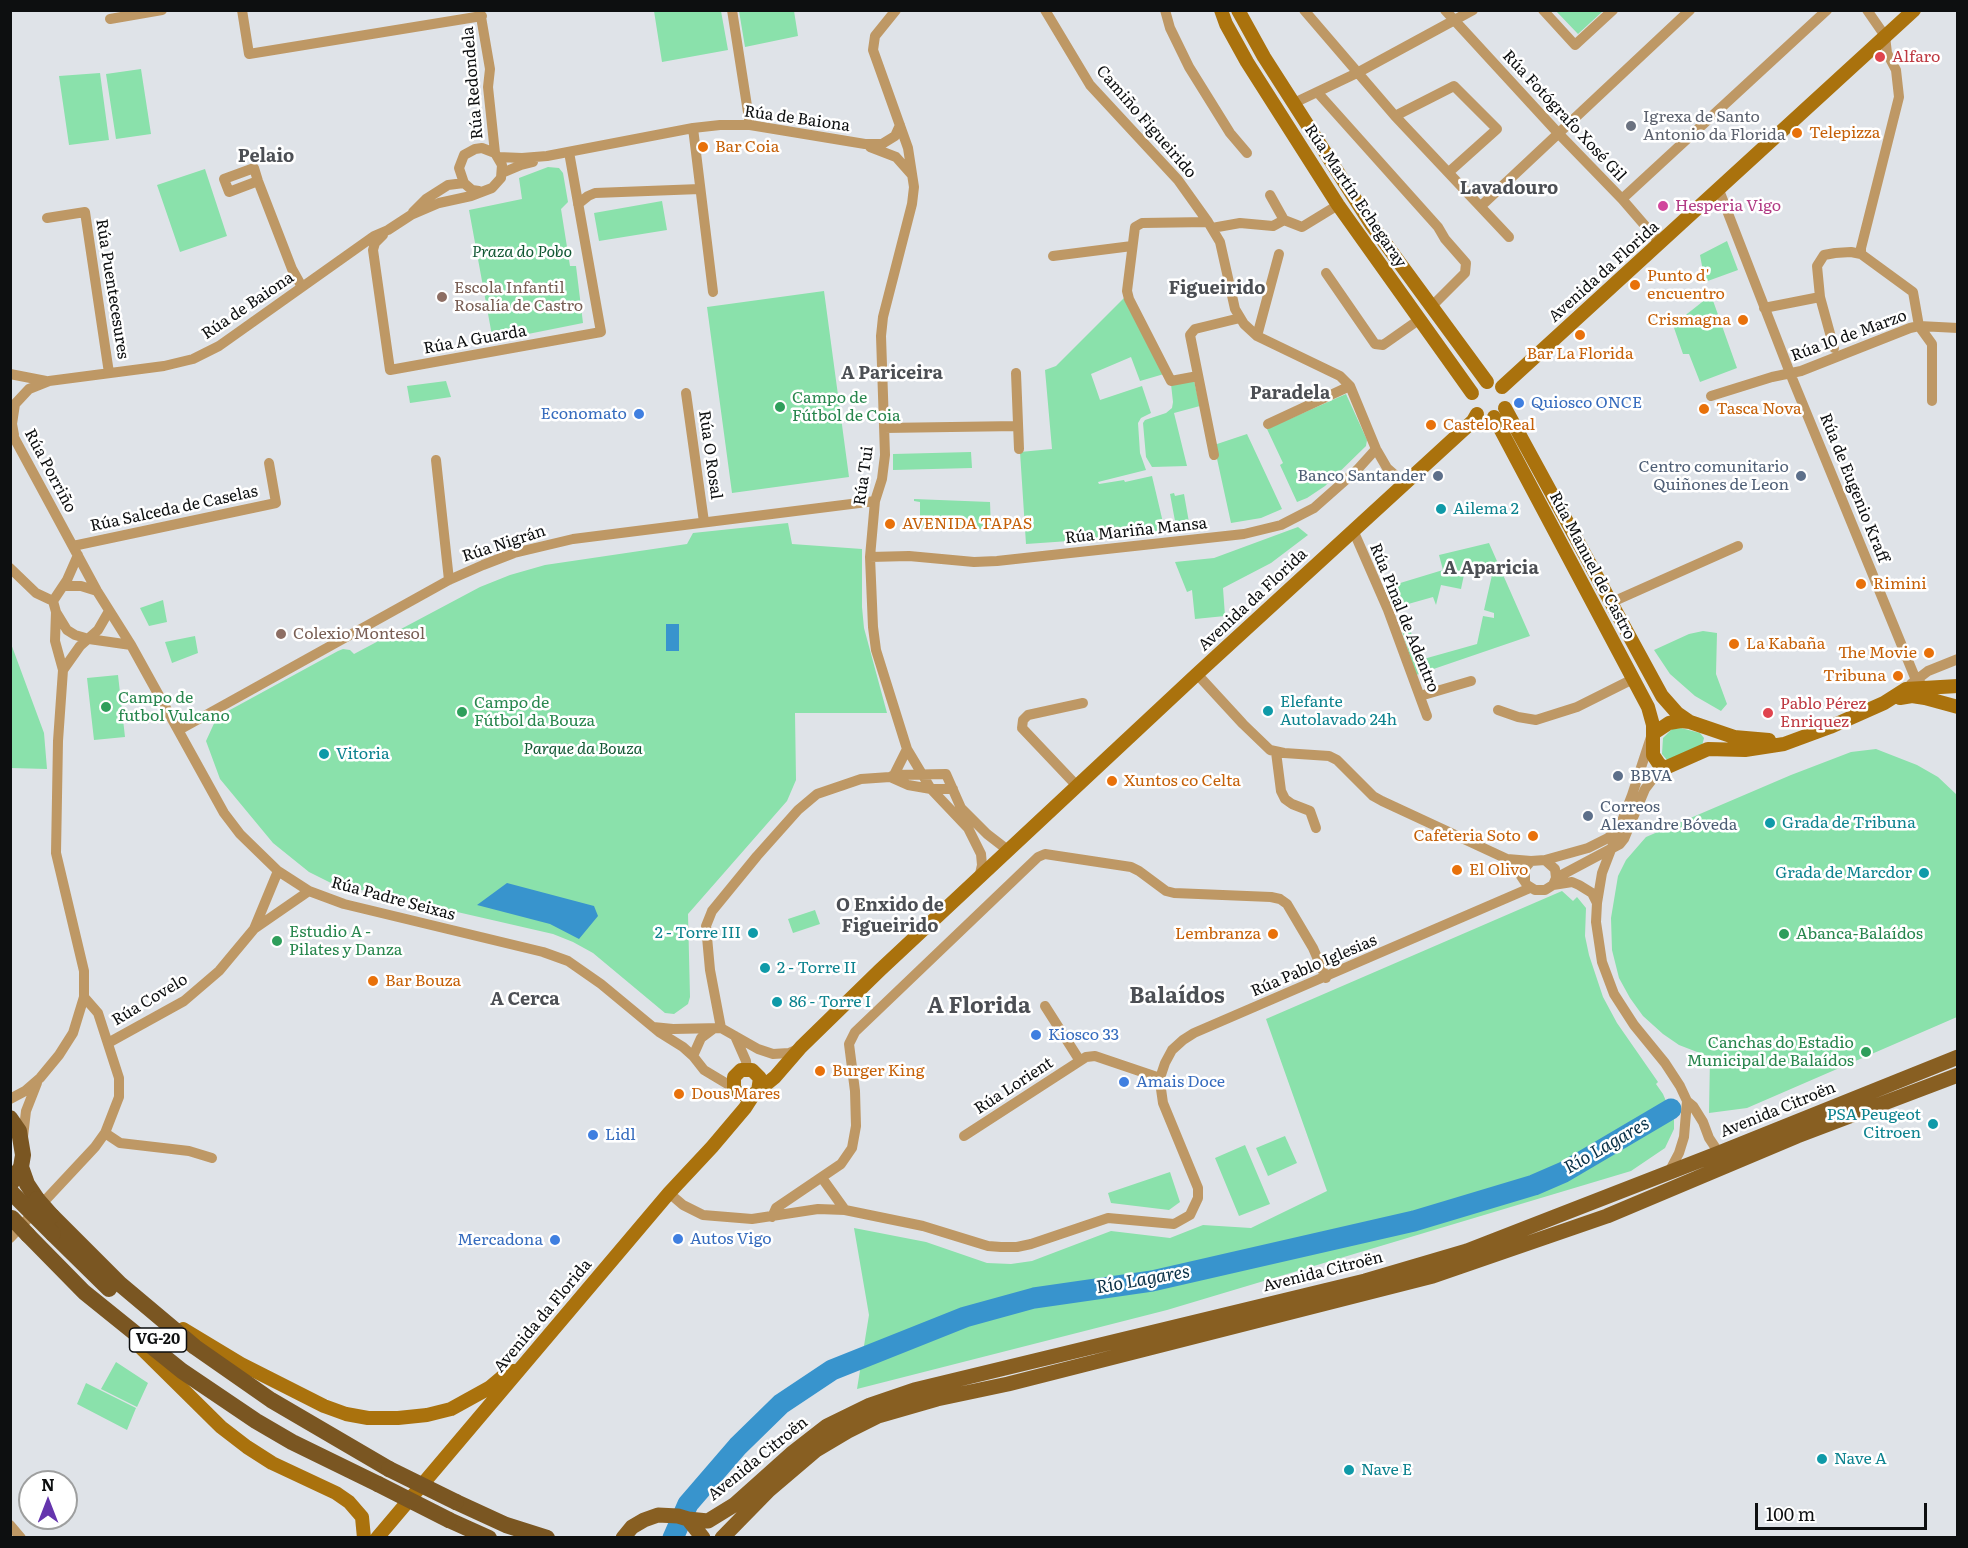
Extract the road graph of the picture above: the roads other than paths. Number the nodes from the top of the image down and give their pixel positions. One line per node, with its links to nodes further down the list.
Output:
1 (242, 10): 19 (street)
2 (732, 10): 27 (street)
3 (896, 10): 28 (street, Rúa Tui)
4 (1045, 10): 52 (street, Camiño Figueirido)
5 (1165, 10): 33 (street)
6 (1221, 10): 47 (main road, Rúa Martín Echegaray)
7 (1239, 10): 25 (main road, Rúa Martín Echegaray)
8 (1304, 10): 23 (street)
9 (1445, 10): 21 (street, Rúa Fotógrafo Xosé Gil)
10 (1473, 10): 21 (street)
11 (1543, 10): 12 (street)
12 (1613, 10)
13 (1690, 10): 30 (street)
14 (1827, 10): 45 (street)
15 (1867, 10): 22 (street)
16 (1914, 10): 22 (main road, Avenida da Florida)
17 (159, 11): 18 (street)
18 (145, 12): 20 (street)
19 (481, 13): 34 (street, Rúa Redondela)
20 (110, 19)
21 (1455, 22): 23 (street); 30 (street, Rúa Fotógrafo Xosé Gil)
22 (1885, 36): 42 (main road, Avenida da Florida); 58 (street)
23 (1358, 73): 24 (street); 26 (street)
24 (1318, 93): 25 (street); 64 (street)
25 (1294, 103): 64 (main road, Rúa Martín Echegaray)
26 (1395, 116): 36 (street); 36 (street)
27 (750, 125): 29 (street, Rúa de Baiona); 31 (street, Rúa de Baiona)
28 (900, 125): 31 (street, Rúa de Baiona); 38 (street, Rúa Tui)
29 (693, 128): 32 (street, Rúa de Baiona); 41 (street)
30 (1558, 133): 45 (street, Rúa Fotógrafo Xosé Gil); 48 (street)
31 (865, 144): 38 (street, Rúa de Baiona)
32 (569, 152): 35 (street, Rúa de Baiona); 46 (street, Rúa A Guarda)
33 (1247, 153)
34 (496, 155): 35 (street, Rúa de Baiona); 37 (street); 40 (street, Rúa de Baiona)
35 (547, 156): 37 (street, Rúa de Baiona)
36 (1449, 172): 48 (street)
37 (502, 173): 43 (street, Rúa de Baiona)
38 (912, 175): 89 (street, Rúa Tui)
39 (258, 181): 61 (street)
40 (464, 183): 43 (street); 49 (street, Rúa de Baiona)
41 (700, 189): 46 (street); 62 (street)
42 (1719, 189): 55 (main road, Avenida da Florida); 65 (street, Rúa de Eugenio Kraff)
43 (479, 191): 49 (street, Rúa de Baiona)
44 (1270, 195): 51 (street)
45 (1622, 199): 55 (street, Rúa Fotógrafo Xosé Gil)
46 (578, 204): 53 (street, Rúa A Guarda)
47 (1338, 205): 51 (street); 67 (main road, Rúa Martín Echegaray)
48 (1481, 206): 54 (street)
49 (411, 215): 53 (street, Rúa de Baiona)
50 (47, 218): 72 (street, Rúa Puentecesures)
51 (1284, 220): 52 (street)
52 (1210, 225): 56 (street); 66 (street, Camiño Figueirido)
53 (388, 230): 61 (street, Rúa de Baiona)
54 (1509, 237)
55 (1660, 243): 80 (main road, Avenida da Florida)
56 (1132, 246): 59 (street); 76 (street)
57 (1280, 254): 70 (street)
58 (1861, 255): 63 (street); 68 (street)
59 (1053, 256)
60 (1326, 273): 67 (street)
61 (302, 287): 72 (street, Rúa de Baiona)
62 (713, 292)
63 (1820, 297): 65 (street); 71 (street)
64 (1431, 307): 78 (main road, Rúa Martín Echegaray)
65 (1764, 308): 74 (street, Rúa de Eugenio Kraff)
66 (1240, 318): 70 (street, Camiño Figueirido); 76 (street)
67 (1420, 319): 82 (main road, Rúa Martín Echegaray)
68 (1919, 326): 69 (street); 74 (street, Rúa 10 de Marzo); 84 (street)
69 (1958, 328)
70 (1257, 336): 79 (street, Camiño Figueirido)
71 (1833, 348)
72 (109, 373): 77 (street, Rúa de Baiona)
73 (1016, 373): 88 (street)
74 (1790, 373): 83 (street, Rúa 10 de Marzo); 117 (street, Rúa de Eugenio Kraff)
75 (10, 374): 77 (street, Rúa de Baiona)
76 (1198, 376): 93 (street)
77 (49, 381): 90 (street, Rúa de Baiona)
78 (1487, 382): 80 (main road); 82 (main road)
79 (1350, 386): 87 (street); 92 (street)
80 (1502, 387): 85 (main road)
81 (686, 393): 98 (street, Rúa O Rosal)
82 (1472, 393): 86 (main road)
83 (1711, 396)
84 (1932, 401)
85 (1499, 413): 86 (main road); 107 (main road, Rúa Manuel de Castro); 115 (main road, Rúa Manuel de Castro)
86 (1477, 414): 96 (main road, Avenida da Florida)
87 (1268, 424)
88 (1018, 426): 89 (street); 91 (street)
89 (884, 428): 97 (street, Rúa Tui)
90 (13, 434): 101 (street, Rúa Porriño)
91 (1019, 449)
92 (1376, 449): 96 (street); 102 (street, Rúa Mariña Mansa)
93 (1214, 455)
94 (435, 460): 104 (street)
95 (269, 463): 101 (street, Rúa Salceda de Caselas)
96 (1404, 483): 99 (main road, Avenida da Florida)
97 (875, 501): 98 (street, Rúa Nigrán); 102 (street, Rúa Tui)
98 (704, 522): 104 (street, Rúa Nigrán)
99 (1353, 530): 114 (main road, Avenida da Florida); 119 (street, Rúa Pinal de Adentro)
100 (1738, 546): 107 (street, Rúa Manuel de Castro)
101 (75, 550): 105 (street); 106 (street, Rúa Porriño)
102 (870, 557): 130 (street, Rúa Tui)
103 (10, 568): 108 (street)
104 (449, 580): 127 (street, Rúa Nigrán)
105 (64, 586): 106 (street); 108 (street)
106 (97, 591): 109 (street)
107 (1610, 603): 125 (main road, Rúa Manuel de Castro)
108 (54, 607): 110 (street); 113 (street)
109 (109, 611): 110 (street); 111 (street, Rúa Padre Seixas)
110 (89, 639): 111 (street); 113 (street)
111 (131, 645): 127 (street, Rúa Padre Seixas)
112 (1958, 659): 117 (street)
113 (63, 670): 156 (street)
114 (1197, 674): 132 (street); 136 (main road, Avenida da Florida)
115 (1634, 680): 123 (street); 128 (main road, Rúa Manuel de Castro)
116 (1471, 681): 119 (street)
117 (1916, 685): 118 (main road); 121 (main road)
118 (1958, 686)
119 (1420, 696): 124 (street, Rúa Pinal de Adentro)
120 (1083, 703): 136 (street)
121 (1884, 703): 122 (main road); 129 (main road)
122 (1958, 707)
123 (1498, 710)
124 (1427, 716)
125 (1690, 722): 126 (main road); 128 (main road)
126 (1704, 728): 129 (main road); 131 (main road)
127 (179, 730): 148 (street, Rúa Padre Seixas)
128 (1654, 733): 133 (main road); 141 (street)
129 (1813, 734): 131 (main road)
130 (907, 749): 134 (street, Rúa Tui); 135 (street)
131 (1708, 749): 133 (main road)
132 (1276, 752): 140 (street); 146 (street)
133 (1665, 768): 143 (street)
134 (921, 775): 135 (street); 137 (street, Rúa Tui); 138 (street, Rúa Tui)
135 (892, 776): 137 (street); 159 (street)
136 (1077, 786): 144 (main road, Avenida da Florida)
137 (931, 789): 138 (street); 139 (street, Rúa Tui)
138 (953, 789): 142 (street, Rúa Tui)
139 (968, 828): 142 (street, Rúa Tui); 149 (street, Rúa Tui)
140 (1316, 828)
141 (1620, 828): 143 (street); 145 (street)
142 (987, 834): 144 (street, Rúa Tui)
143 (1611, 850): 150 (street); 153 (street)
144 (1009, 851): 149 (main road, Avenida da Florida)
145 (1545, 860): 147 (street); 150 (street)
146 (1511, 861): 147 (street); 151 (street)
147 (1532, 861): 151 (street)
148 (278, 871): 152 (street, Rúa Padre Seixas); 154 (street, Rúa Covelo)
149 (979, 878): 162 (main road, Avenida da Florida)
150 (1554, 881): 151 (street); 153 (street)
151 (1527, 885): 155 (street, Rúa Pablo Iglesias)
152 (309, 891): 154 (street, Rúa Covelo); 158 (street, Rúa Padre Seixas)
153 (1597, 903): 174 (street)
154 (254, 929): 161 (street, Rúa Covelo)
155 (1326, 978): 170 (street, Rúa Pablo Iglesias); 185 (street)
156 (84, 998): 161 (street); 169 (street)
157 (1045, 1006): 165 (street, Rúa Lorient)
158 (653, 1027): 159 (street); 163 (street, Rúa Padre Seixas)
159 (718, 1029): 160 (street); 163 (street)
160 (735, 1036): 162 (street); 167 (street)
161 (108, 1043): 177 (street)
162 (801, 1047): 166 (main road, Avenida da Florida)
163 (693, 1056): 171 (street, Rúa Padre Seixas)
164 (1958, 1057): 180 (main road, Avenida Citroën)
165 (1080, 1061): 170 (street, Rúa Lorient); 178 (street, Rúa Lorient)
166 (787, 1064): 167 (main road); 172 (main road, Avenida da Florida)
167 (750, 1069): 171 (main road); 172 (main road)
168 (1958, 1075): 183 (main road, Avenida Citroën)
169 (40, 1078): 173 (street); 179 (street)
170 (1160, 1078): 190 (street)
171 (736, 1091): 172 (main road); 176 (main road)
172 (756, 1093): 176 (main road, Avenida da Florida)
173 (10, 1098)
174 (1687, 1101): 180 (street); 184 (street)
175 (10, 1118): 179 (highway)
176 (736, 1118): 189 (main road, Avenida da Florida)
177 (105, 1133): 181 (street); 194 (street)
178 (964, 1136)
179 (23, 1143): 182 (highway)
180 (1719, 1153): 183 (street); 184 (main road, Avenida Citroën)
181 (212, 1158)
182 (21, 1167): 186 (highway); 195 (highway, bridge)
183 (1728, 1167): 209 (main road, Avenida Citroën)
184 (1669, 1172): 202 (main road, Avenida Citroën)
185 (822, 1178): 187 (street); 190 (street)
186 (10, 1185)
187 (810, 1186): 191 (street); 193 (street)
188 (10, 1191): 198 (highway, VG-20, bridge)
189 (669, 1192): 193 (street); 197 (main road, Avenida da Florida)
190 (845, 1210): 191 (street)
191 (803, 1211): 193 (street)
192 (11, 1213): 196 (highway, bridge); 198 (highway, VG-20)
193 (772, 1217)
194 (10, 1238)
195 (120, 1284): 197 (main road); 199 (highway)
196 (84, 1292): 200 (highway); 204 (main road)
197 (519, 1370): 205 (main road, Avenida da Florida)
198 (284, 1422): 199 (highway, VG-20); 200 (highway, VG-20)
199 (389, 1469): 207 (highway, VG-20, bridge)
200 (378, 1484): 206 (highway, VG-20, bridge)
201 (10, 1525): 203 (street)
202 (699, 1527): 208 (main road)
203 (21, 1538)
204 (364, 1538)
205 (377, 1538)
206 (489, 1538)
207 (547, 1538)
208 (623, 1538)
209 (722, 1538)

